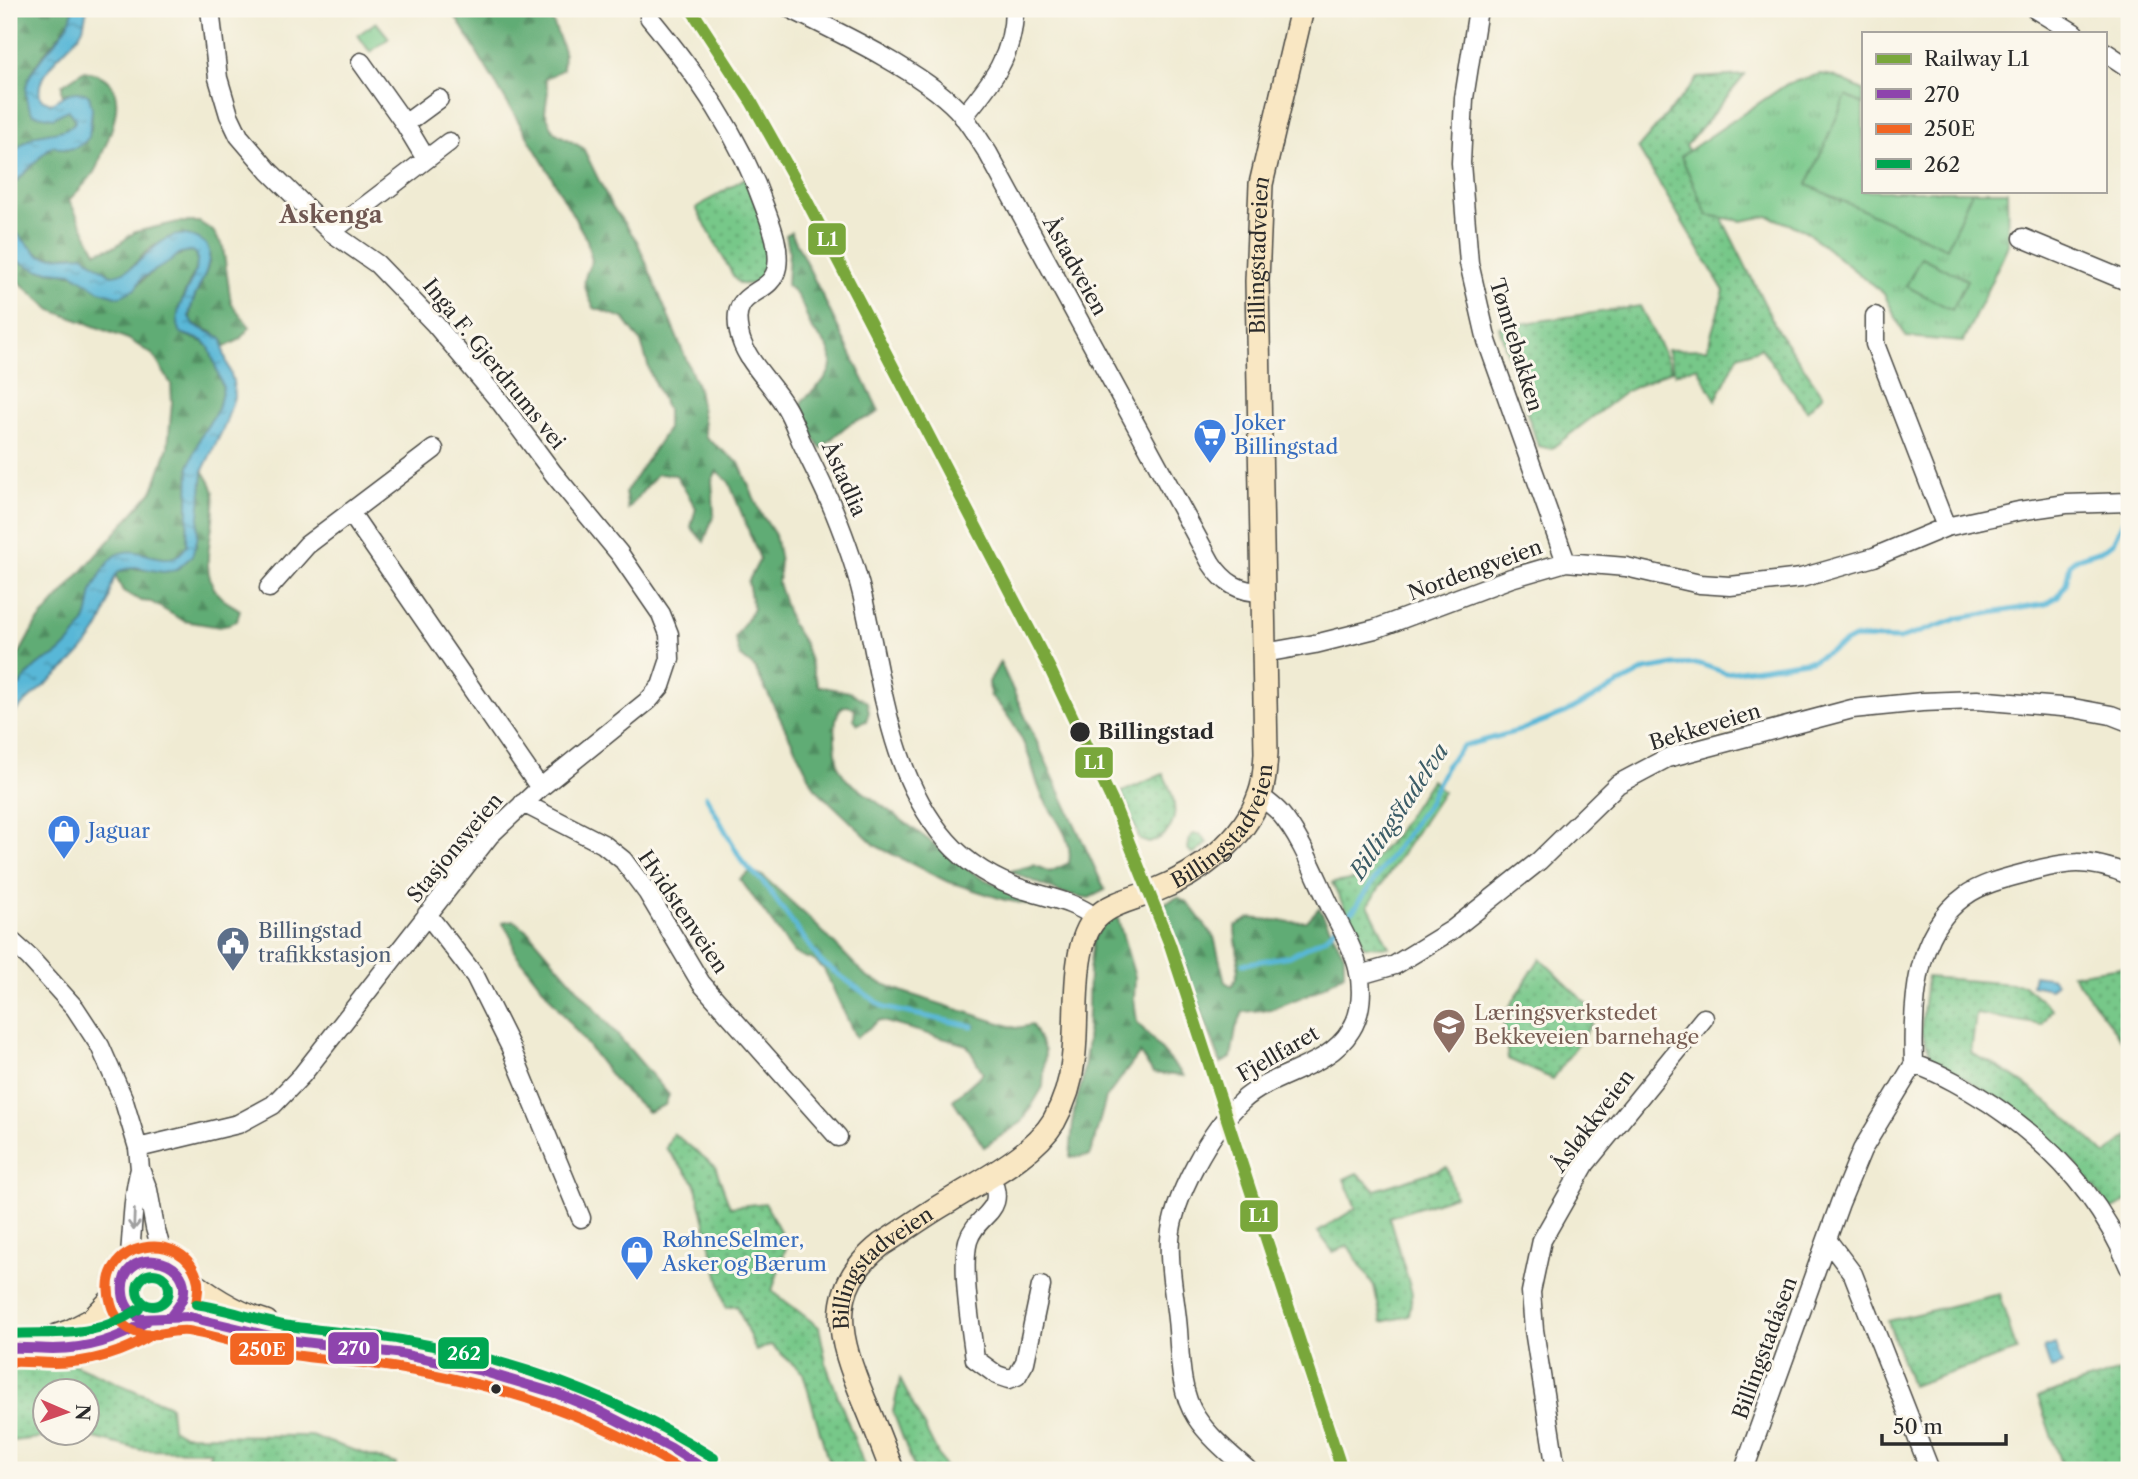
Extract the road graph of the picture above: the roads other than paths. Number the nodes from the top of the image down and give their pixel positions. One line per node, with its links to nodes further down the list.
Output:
1 (210, 9): 17 (street, Inga F. Gjerdrums vei)
2 (791, 9): 13 (street, Åstadveien)
3 (1014, 9): 13 (street)
4 (1302, 9): 27 (main road, Billingstadveien)
5 (1478, 9): 25 (street, Tømtebakken)
6 (2035, 9): 8 (street)
7 (649, 17): 36 (street, Åstadlia)
8 (2072, 32)
9 (2106, 53): 11 (street)
10 (361, 62): 14 (street)
11 (2129, 68)
12 (439, 99): 14 (street)
13 (963, 117): 27 (street, Åstadveien)
14 (405, 124): 16 (street)
15 (449, 142): 16 (street)
16 (426, 159): 17 (street)
17 (331, 232): 29 (street, Inga F. Gjerdrums vei)
18 (2023, 237): 19 (street)
19 (2129, 282)
20 (1875, 316): 24 (street)
21 (434, 449): 23 (street)
22 (2129, 502): 24 (street, Nordengveien)
23 (350, 512): 26 (street); 31 (street)
24 (1946, 527): 25 (street, Nordengveien)
25 (1566, 562): 28 (street, Nordengveien)
26 (269, 588)
27 (1263, 592): 28 (main road, Billingstadveien)
28 (1264, 653): 32 (main road, Billingstadveien)
29 (670, 659): 31 (street, Stasjonsveien)
30 (2129, 722): 38 (street, Bekkeveien)
31 (540, 788): 33 (street, Stasjonsveien)
32 (1260, 796): 36 (main road, Billingstadveien); 38 (street, Fjellfaret)
33 (523, 803): 35 (street, Stasjonsveien); 41 (street, Hvidstenveien)
34 (2129, 875): 40 (street)
35 (427, 914): 42 (street, Stasjonsveien); 45 (street)
36 (1096, 918): 44 (main road, Billingstadveien)
37 (9, 939): 42 (street)
38 (1360, 975): 57 (street, Fjellfaret)
39 (1704, 1018): 58 (street, Åsløkkveien)
40 (1914, 1064): 46 (street, Billingstadåsen); 47 (street)
41 (838, 1137)
42 (138, 1148): 43 (street)
43 (140, 1169): 48 (street); 49 (street, one-way to 49)
44 (990, 1176): 50 (street); 56 (main road, Billingstadveien)
45 (581, 1217)
46 (1828, 1241): 59 (street, Billingstadåsen); 60 (street)
47 (2129, 1267)
48 (172, 1268): 49 (main road); 51 (main road); 53 (main road)
49 (125, 1281): 52 (main road); 54 (main road)
50 (1041, 1286)
51 (171, 1316): 52 (main road); 53 (main road)
52 (147, 1321): 54 (main road)
53 (346, 1345): 55 (main road)
54 (19, 1347)
55 (706, 1470)
56 (892, 1470)
57 (1248, 1470)
58 (1556, 1470)
59 (1744, 1470)
60 (1930, 1470)

